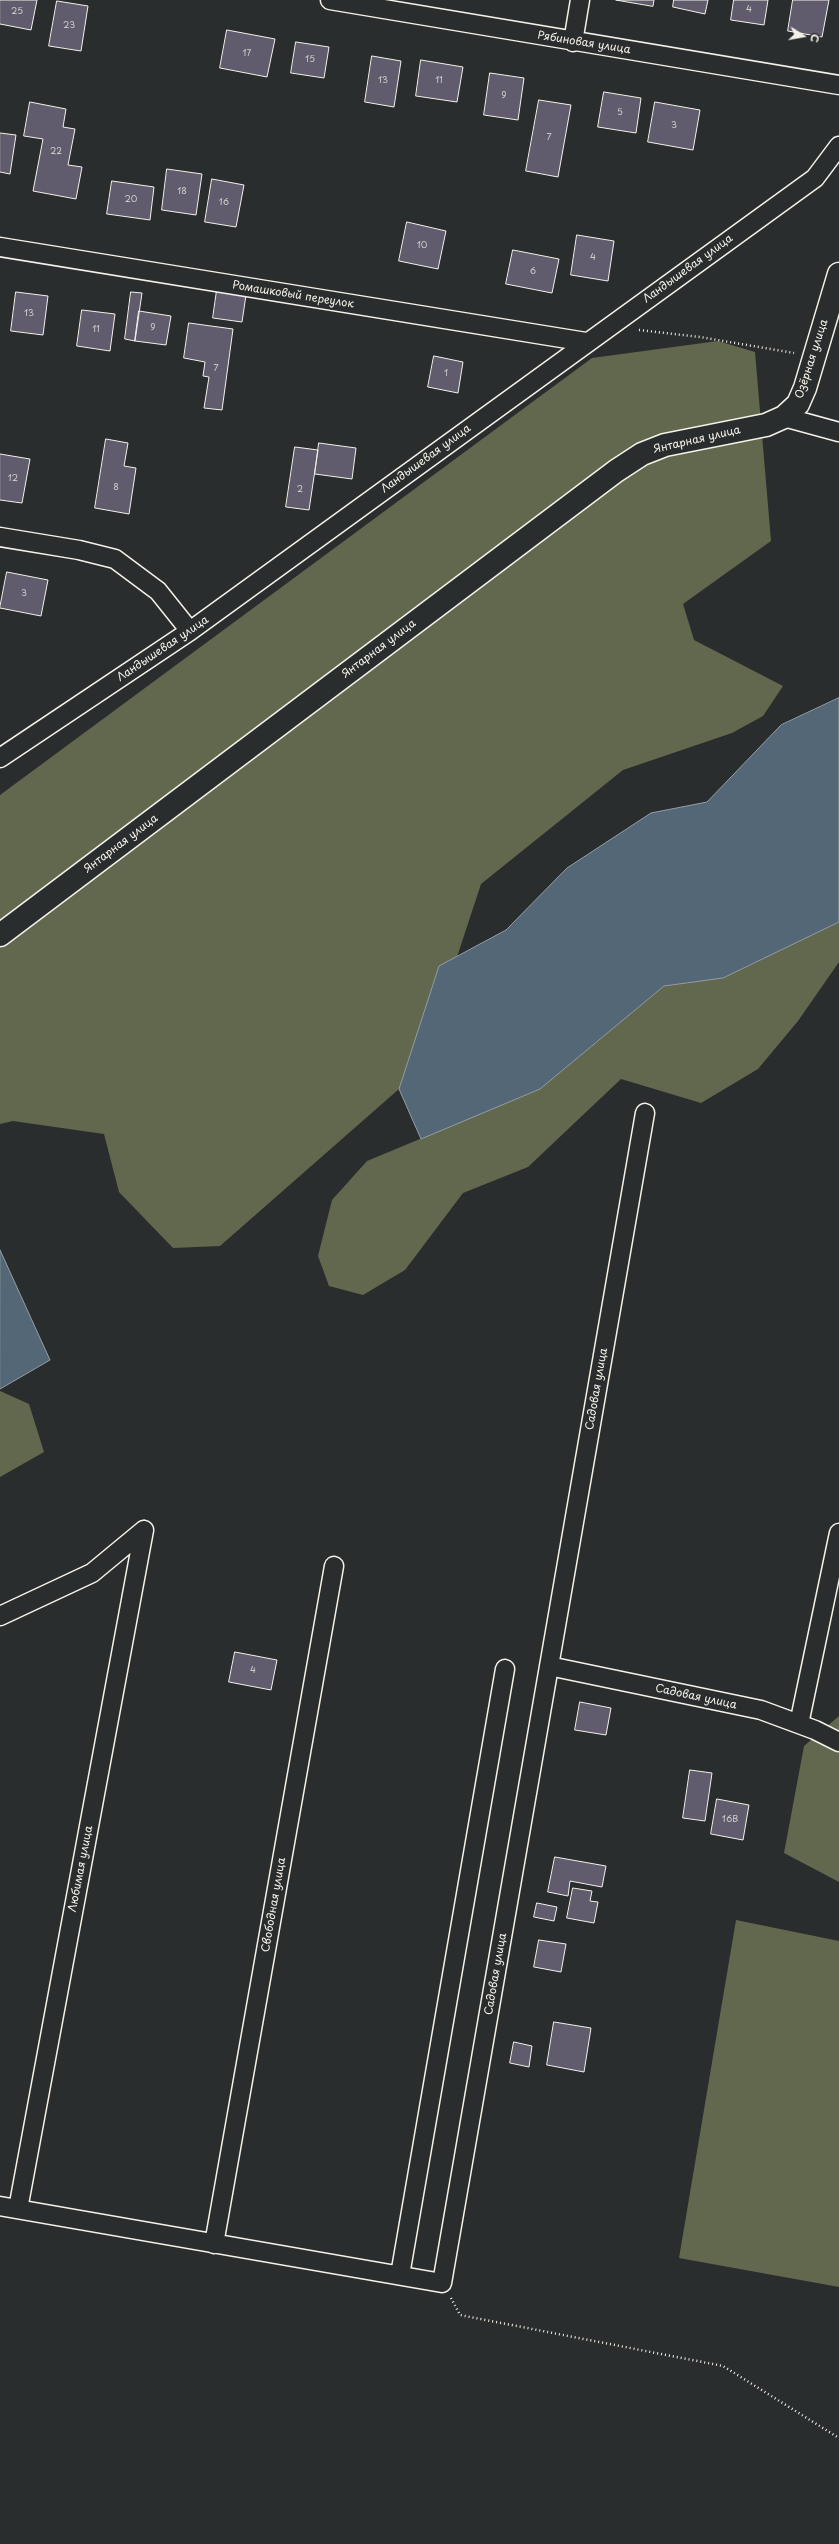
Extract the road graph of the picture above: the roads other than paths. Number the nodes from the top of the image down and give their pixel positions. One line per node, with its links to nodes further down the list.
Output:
1 (330, 0): 3 (street, Рябиновая улица)
2 (580, 0): 3 (street)
3 (573, 42): 4 (street, Рябиновая улица)
4 (839, 85)
5 (839, 146): 8 (street, Ландышевая улица)
6 (0, 247): 8 (street, Ромашковый переулок)
7 (839, 274): 9 (street, Озёрная улица)
8 (586, 342): 12 (street, Ландышевая улица)
9 (784, 417): 10 (street); 14 (street, Янтарная улица)
10 (839, 432)
11 (0, 537): 12 (street)
12 (190, 631): 13 (street, Ландышевая улица)
13 (0, 758)
14 (0, 935)
15 (645, 1113): 19 (street, Садовая улица)
16 (839, 1533): 21 (street)
17 (334, 1566): 25 (street, Свободная улица)
18 (0, 1616): 24 (street, Любимая улица)
19 (549, 1666): 21 (street, Садовая улица); 26 (street, Садовая улица)
20 (505, 1669): 26 (street)
21 (799, 1724): 22 (street, Садовая улица)
22 (839, 1742)
23 (0, 2206): 24 (street)
24 (18, 2209): 25 (street)
25 (214, 2244): 26 (street)
26 (400, 2275)

